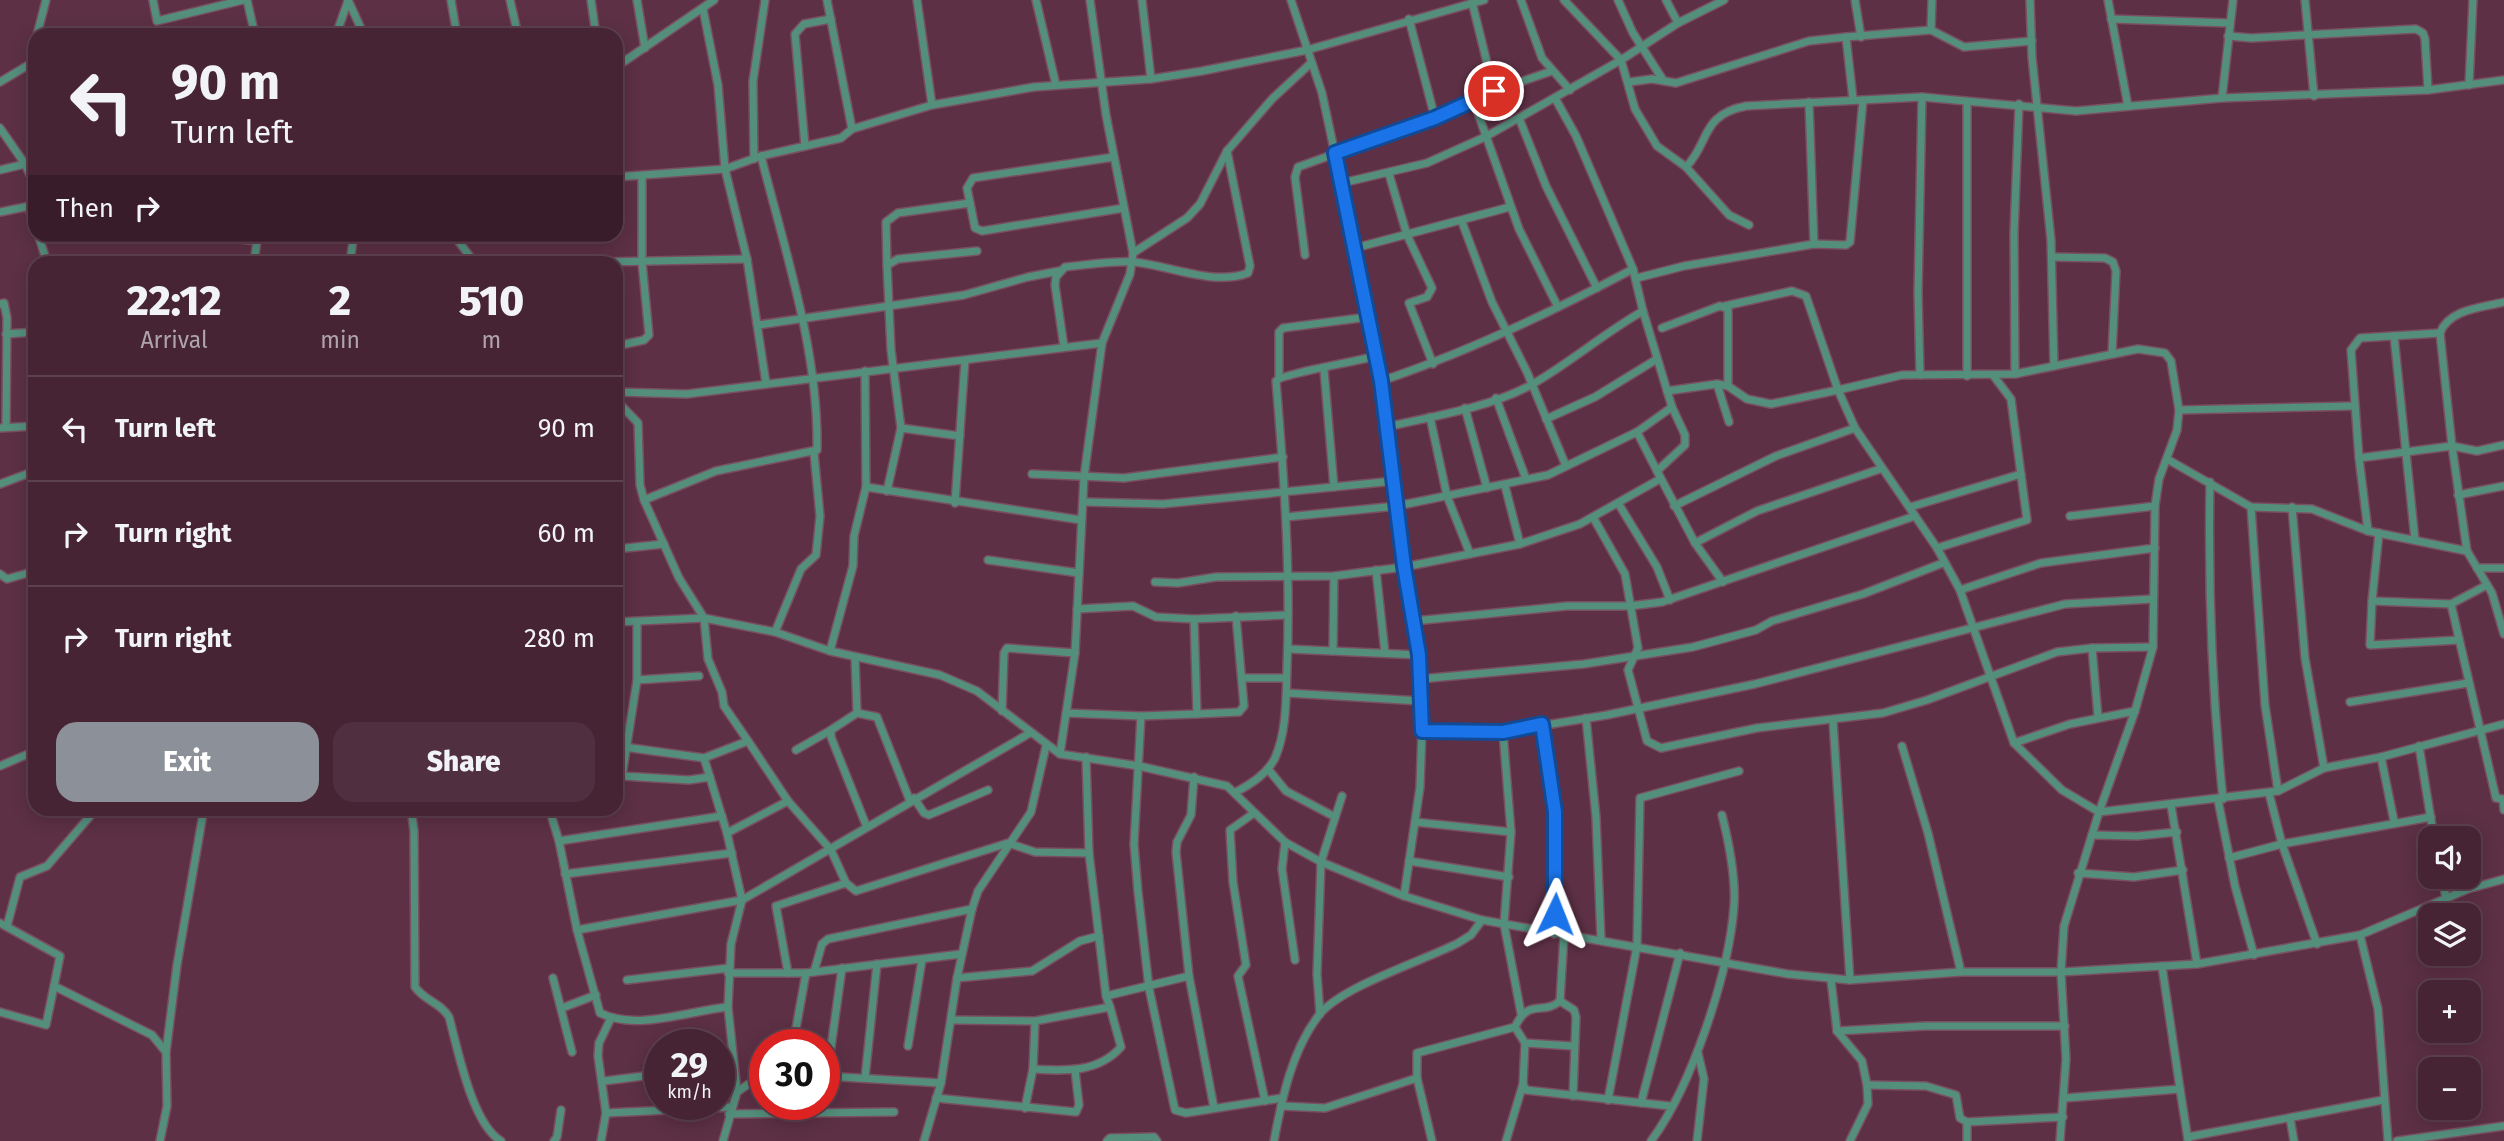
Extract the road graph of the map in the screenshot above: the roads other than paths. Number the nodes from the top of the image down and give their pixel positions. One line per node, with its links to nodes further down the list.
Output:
1 (46, 0): 37 (street)
2 (153, 0): 3 (street)
3 (245, 0): 38 (street)
4 (348, 0): 39 (street); 40 (street)
5 (451, 0): 41 (street)
6 (510, 0): 42 (street)
7 (591, 0): 43 (street)
8 (637, 0): 51 (street)
9 (714, 0): 31 (street)
10 (765, 0): 91 (street)
11 (827, 0): 32 (street)
12 (917, 0): 79 (street)
13 (1036, 0): 64 (street)
14 (1090, 0): 59 (street)
15 (1142, 0): 58 (street)
16 (1290, 0): 52 (street)
17 (1484, 0): 30 (street)
18 (1521, 0): 57 (street)
19 (1564, 0): 53 (street)
20 (1618, 0): 50 (street)
21 (1666, 0): 35 (street)
22 (1724, 0): 35 (street)
23 (1855, 0): 48 (street)
24 (1932, 0): 44 (street)
25 (2030, 0): 49 (street)
26 (2108, 0): 34 (street)
27 (2232, 0): 36 (street)
28 (2305, 0): 45 (street)
29 (2473, 0): 65 (street)
30 (1472, 2): 33 (street); 68 (street)
31 (703, 9): 51 (street); 94 (street)
32 (831, 19): 85 (street); 87 (street)
33 (1409, 19): 52 (street); 82 (street)
34 (2111, 19): 36 (street); 80 (street)
35 (1678, 23): 50 (street)
36 (2229, 23): 46 (street)
37 (39, 28)
38 (253, 28)
39 (338, 28)
40 (361, 28)
41 (456, 28)
42 (516, 28)
43 (595, 28)
44 (1931, 30): 48 (street); 49 (street)
45 (2306, 34): 46 (street); 67 (street); 69 (street)
46 (2228, 36): 72 (street)
47 (1846, 37): 48 (street); 60 (street); 73 (street)
48 (1861, 37)
49 (2032, 41): 81 (street)
50 (1643, 46): 53 (street); 60 (street)
51 (645, 48): 54 (street)
52 (1307, 50): 55 (street); 58 (street)
53 (1621, 60): 63 (street); 66 (street)
54 (623, 62)
55 (1311, 63): 88 (street); 89 (street)
56 (28, 65): 62 (street)
57 (1552, 71): 66 (street); 68 (street)
58 (1151, 79): 59 (street)
59 (1101, 80): 64 (street); 90 (street)
60 (1663, 80): 63 (street)
61 (2504, 80): 65 (street)
62 (0, 82)
63 (1629, 82): 93 (street)
64 (1056, 85): 79 (street)
65 (2469, 86): 67 (street)
66 (1570, 90): 71 (street)
67 (2428, 90): 69 (street)
68 (1494, 91): 75 (street)
69 (2314, 96): 72 (street)
70 (1922, 97): 74 (street); 77 (street); 152 (street)
71 (1555, 98): 83 (street); 120 (street)
72 (2222, 98): 80 (street)
73 (1853, 99): 74 (street); 76 (street)
74 (1863, 100): 109 (street)
75 (1474, 102): 82 (street); 86 (street)
76 (1809, 102): 93 (street); 109 (street)
77 (1967, 103): 78 (street); 154 (street)
78 (2019, 104): 81 (street); 151 (street)
79 (932, 105): 85 (street)
80 (2128, 106): 81 (street)
81 (2039, 107): 114 (street)
82 (1435, 118): 89 (street)
83 (1520, 118): 86 (street); 123 (street)
84 (0, 128): 92 (street)
85 (852, 128): 87 (street)
86 (1485, 137): 97 (street); 103 (street)
87 (805, 146): 91 (street)
88 (1227, 151): 112 (street); 118 (street)
89 (1335, 153): 100 (street); 113 (street)
90 (1114, 157): 101 (street); 104 (street)
91 (757, 158): 94 (street); 131 (street)
92 (25, 164): 95 (street); 96 (street)
93 (1686, 167): 107 (street)
94 (725, 169): 99 (street); 115 (street)
95 (0, 170)
96 (28, 171)
97 (1389, 174): 100 (street); 108 (street)
98 (623, 177): 99 (street)
99 (642, 177): 117 (street)
100 (1342, 183): 110 (street)
101 (970, 204): 104 (street); 119 (street)
102 (28, 206): 105 (street)
103 (1510, 207): 106 (street); 128 (street)
104 (1124, 208): 112 (street)
105 (0, 212)
106 (1462, 222): 108 (street); 135 (street)
107 (1749, 225)
108 (1407, 235): 110 (street); 146 (street)
109 (1814, 244): 122 (street)
110 (1355, 248): 130 (street)
111 (977, 251): 119 (street)
112 (1133, 253): 118 (street)
113 (1305, 255)
114 (2052, 257): 142 (street); 147 (street)
115 (747, 259): 117 (street); 132 (street)
116 (623, 262): 117 (street)
117 (642, 262): 140 (street)
118 (1133, 262): 121 (street); 139 (street)
119 (887, 265): 126 (street)
120 (1633, 269): 122 (street); 123 (street)
121 (1059, 271): 126 (street); 141 (street)
122 (1637, 278): 129 (street)
123 (1597, 288): 128 (street)
124 (2504, 302): 136 (street)
125 (0, 304): 137 (street)
126 (889, 306): 131 (street); 148 (street)
127 (1725, 306): 133 (street); 161 (street); 162 (street)
128 (1558, 307): 135 (street)
129 (1643, 311): 144 (street); 160 (street)
130 (1368, 317): 143 (street); 156 (street)
131 (800, 318): 132 (street); 155 (street)
132 (758, 325): 158 (street)
133 (1662, 328)
134 (28, 332): 137 (street)
135 (1509, 332): 146 (street); 160 (street)
136 (2440, 333): 138 (street); 182 (street)
137 (6, 334): 175 (street)
138 (2394, 336): 166 (street); 183 (street)
139 (1102, 342): 141 (street); 194 (street)
140 (623, 345)
141 (1064, 347): 145 (street)
142 (2112, 354): 147 (street); 170 (street)
143 (1376, 356): 149 (street); 157 (street)
144 (1657, 359): 163 (street); 172 (street)
145 (965, 360): 148 (street); 180 (street)
146 (1433, 364): 157 (street)
147 (2054, 366): 151 (street)
148 (895, 368): 150 (street); 177 (street)
149 (1324, 370): 156 (street); 202 (street)
150 (865, 371): 155 (street); 201 (street)
151 (2015, 374): 153 (street)
152 (1920, 375): 154 (street); 162 (street)
153 (1993, 375): 154 (street); 192 (street)
154 (1967, 376)
155 (812, 377): 158 (street); 184 (street)
156 (1279, 377): 185 (street)
157 (1381, 381): 176 (street)
158 (766, 383): 164 (street)
159 (1717, 384): 161 (street); 163 (street); 173 (street)
160 (1531, 385): 165 (street); 172 (street)
161 (1728, 386): 162 (street)
162 (1838, 390): 178 (street)
163 (1667, 391): 167 (street)
164 (623, 392)
165 (1496, 398): 169 (street); 195 (street)
166 (2353, 406): 170 (street); 186 (street)
167 (1672, 407): 179 (street); 193 (street)
168 (623, 408): 208 (street)
169 (1465, 408): 171 (street); 203 (street)
170 (2179, 410): 187 (street)
171 (1430, 417): 176 (street); 207 (street)
172 (1546, 419): 188 (street)
173 (1730, 422)
174 (28, 426): 175 (street)
175 (3, 427)
176 (1387, 427): 196 (street)
177 (901, 428): 180 (street); 204 (street)
178 (1855, 428): 189 (street); 213 (street)
179 (1637, 432): 188 (street); 193 (street)
180 (960, 436): 210 (street)
181 (2504, 445): 182 (street)
182 (2452, 446): 183 (street); 206 (street)
183 (2404, 452): 186 (street); 225 (street)
184 (814, 453): 208 (street); 263 (street)
185 (1283, 457): 194 (street); 205 (street)
186 (2359, 458): 223 (street)
187 (2167, 459): 197 (street); 214 (street)
188 (1566, 466): 195 (street)
189 (1880, 469): 215 (street); 226 (street)
190 (28, 474): 198 (street)
191 (1032, 474): 194 (street)
192 (2021, 474): 215 (street); 230 (street)
193 (1659, 475): 211 (street); 213 (street)
194 (1084, 477): 209 (street)
195 (1526, 479): 199 (street)
196 (1394, 481): 202 (street); 212 (street)
197 (2210, 482): 216 (street); 328 (street)
198 (0, 484)
199 (1506, 486): 203 (street); 228 (street)
200 (2504, 486): 206 (street)
201 (866, 487): 204 (street); 269 (street)
202 (1334, 487): 205 (street)
203 (1487, 488): 207 (street)
204 (887, 491): 210 (street)
205 (1284, 492): 209 (street); 220 (street)
206 (2458, 495): 232 (street)
207 (1447, 496): 212 (street); 233 (street)
208 (644, 499): 227 (street)
209 (1085, 502): 222 (street)
210 (955, 503): 222 (street)
211 (1618, 503): 221 (street); 250 (street)
212 (1397, 506): 220 (street); 236 (street)
213 (1674, 506): 226 (street)
214 (2155, 506): 219 (street); 231 (street)
215 (1910, 507): 218 (street)
216 (2251, 507): 217 (street); 326 (street)
217 (2292, 508): 223 (street); 318 (street)
218 (1914, 516): 230 (street); 246 (street)
219 (2070, 516)
220 (1286, 517): 244 (street)
221 (1593, 517): 228 (street); 253 (street)
222 (1082, 520): 241 (street)
223 (2368, 531): 224 (street)
224 (2379, 533): 225 (street); 251 (street)
225 (2415, 540): 232 (street)
226 (1695, 543): 246 (street)
227 (664, 544): 229 (street); 257 (street)
228 (1520, 544): 233 (street)
229 (623, 548)
230 (1937, 548): 235 (street)
231 (2155, 548): 248 (street); 249 (street)
232 (2467, 551): 237 (street)
233 (1470, 554): 236 (street)
234 (988, 561): 241 (street)
235 (1943, 563): 248 (street); 275 (street)
236 (1404, 566): 239 (street); 259 (street)
237 (2477, 568): 238 (street); 247 (street)
238 (2504, 568)
239 (1376, 570): 243 (street); 272 (street)
240 (28, 573): 242 (street)
241 (1079, 573): 254 (street)
242 (0, 574)
243 (1334, 576): 244 (street); 270 (street)
244 (1288, 578): 245 (street); 255 (street)
245 (1155, 582)
246 (1723, 582): 250 (street)
247 (2487, 585): 252 (street); 264 (street)
248 (1960, 590): 262 (street)
249 (2153, 599): 262 (street); 267 (street)
250 (1670, 600): 253 (street)
251 (2372, 601): 252 (street); 265 (street)
252 (2451, 604): 265 (street)
253 (1630, 606): 259 (street); 275 (street)
254 (1077, 608): 258 (street); 271 (street)
255 (1287, 615): 256 (street); 268 (street)
256 (1236, 617): 258 (street); 278 (street)
257 (704, 618): 261 (street); 263 (street); 303 (street)
258 (1194, 619): 291 (street)
259 (1413, 621): 273 (street)
260 (623, 622): 261 (street)
261 (637, 622): 281 (street)
262 (1973, 629): 276 (street); 286 (street)
263 (775, 632): 269 (street)
264 (2504, 634)
265 (2459, 640): 282 (street)
266 (2092, 648): 267 (street); 276 (street); 293 (street)
267 (2153, 648): 288 (street)
268 (1287, 649): 270 (street); 279 (street)
269 (830, 651): 274 (street)
270 (1333, 651): 272 (street)
271 (1075, 653): 287 (street); 290 (street)
272 (1385, 653): 273 (street)
273 (1419, 655): 280 (street)
274 (855, 657): 287 (street); 289 (street)
275 (1634, 657): 280 (street); 286 (street)
276 (1992, 674): 295 (street); 304 (street)
277 (699, 676): 281 (street)
278 (1242, 678): 279 (street); 291 (street)
279 (1286, 678): 283 (street)
280 (1420, 679): 284 (street)
281 (637, 680): 308 (street)
282 (2468, 683): 285 (street); 299 (street)
283 (1287, 693): 284 (street); 319 (street)
284 (1421, 701): 300 (street)
285 (2350, 702)
286 (1639, 706): 294 (street); 295 (street)
287 (1002, 711): 302 (street)
288 (2135, 711): 293 (street); 333 (street)
289 (857, 713): 298 (street); 329 (street)
290 (1066, 713): 292 (street); 311 (street)
291 (1197, 714): 292 (street)
292 (1141, 716): 317 (street)
293 (2098, 717): 304 (street)
294 (1586, 718): 297 (street); 380 (street)
295 (1833, 721): 403 (street)
296 (2504, 723): 299 (street)
297 (1542, 724): 301 (street); 376 (street)
298 (831, 730): 309 (street); 345 (street)
299 (2479, 730): 307 (street); 332 (street)
300 (1422, 731): 301 (street); 344 (street)
301 (1503, 732): 347 (street)
302 (1030, 733): 305 (street); 329 (street)
303 (748, 741): 314 (street); 330 (street)
304 (2014, 743): 333 (street)
305 (1046, 746): 311 (street); 353 (street)
306 (1902, 746): 395 (street)
307 (2419, 746): 313 (street); 342 (street)
308 (624, 747): 314 (street); 315 (street)
309 (796, 750)
310 (28, 754): 316 (street)
311 (1060, 754): 312 (street)
312 (1086, 757): 317 (street); 357 (street)
313 (2381, 757): 318 (street); 343 (street)
314 (704, 758): 322 (street)
315 (623, 762)
316 (0, 766)
317 (1139, 766): 323 (street); 405 (street)
318 (2324, 768): 326 (street)
319 (1268, 769): 325 (street); 341 (street)
320 (1739, 771): 382 (street)
321 (623, 776): 322 (street)
322 (710, 777): 340 (street)
323 (1194, 777): 325 (street); 398 (street)
324 (988, 789): 329 (street)
325 (1236, 792): 334 (street)
326 (2274, 792): 328 (street); 354 (street)
327 (1342, 796): 341 (street)
328 (2220, 799): 331 (street); 358 (street)
329 (912, 800): 345 (street)
330 (788, 801): 349 (street); 355 (street)
331 (2171, 805): 333 (street); 348 (street)
332 (2504, 810)
333 (2099, 812): 350 (street)
334 (1254, 813): 352 (street); 450 (street)
335 (1722, 815): 388 (street)
336 (90, 816): 374 (street)
337 (203, 816): 427 (street)
338 (412, 816): 466 (street)
339 (551, 816): 351 (street)
340 (722, 816): 349 (street); 351 (street)
341 (1335, 817): 360 (street)
342 (2431, 817): 343 (street); 346 (street)
343 (2394, 821): 354 (street)
344 (1415, 822): 347 (street); 359 (street)
345 (866, 825): 355 (street)
346 (2432, 826)
347 (1511, 832): 364 (street)
348 (2176, 832): 350 (street); 361 (street)
349 (727, 833): 356 (street)
350 (2092, 835): 362 (street)
351 (559, 841): 363 (street)
352 (1285, 842): 360 (street); 387 (street)
353 (1008, 843): 357 (street); 366 (street); 371 (street)
354 (2282, 844): 358 (street); 381 (street)
355 (831, 850): 366 (street); 370 (street)
356 (732, 853): 363 (street); 370 (street)
357 (1089, 853): 379 (street)
358 (2229, 858): 385 (street)
359 (1409, 861): 364 (street); 368 (street)
360 (1321, 862): 368 (street); 414 (street)
361 (2183, 870): 362 (street); 390 (street)
362 (2078, 873): 396 (street)
363 (565, 874): 375 (street)
364 (1509, 877): 373 (street)
365 (2504, 879): 369 (street)
366 (846, 883): 397 (street)
367 (2444, 889): 369 (street)
368 (1404, 896): 372 (street)
369 (2446, 898): 378 (street)
370 (741, 900): 375 (street); 393 (street)
371 (972, 909): 384 (street); 394 (street)
372 (1482, 920): 373 (street); 414 (street)
373 (1504, 924): 376 (street); 413 (street)
374 (3, 925): 404 (street)
375 (577, 930): 406 (street)
376 (1554, 934): 377 (street)
377 (1564, 935): 380 (street); 408 (street)
378 (2360, 935): 381 (street); 449 (street)
379 (1099, 936): 400 (street); 407 (street)
380 (1601, 939): 382 (street)
381 (2317, 944): 385 (street)
382 (1637, 946): 383 (street); 448 (street)
383 (1680, 953): 388 (street); 452 (street)
384 (961, 954): 386 (street); 400 (street)
385 (2254, 956): 390 (street)
386 (922, 960): 389 (street); 425 (street)
387 (1295, 960)
388 (1724, 962): 402 (street); 429 (street)
389 (877, 964): 392 (street); 434 (street)
390 (2197, 964): 391 (street)
391 (2162, 966): 396 (street); 442 (street)
392 (842, 968): 394 (street); 422 (street)
393 (728, 970): 397 (street); 401 (street); 409 (street)
394 (810, 972): 397 (street); 421 (street)
395 (1961, 972): 396 (street); 403 (street)
396 (2061, 972): 418 (street)
397 (788, 973)
398 (1189, 976): 405 (street); 455 (street)
399 (553, 978): 411 (street)
400 (957, 978): 416 (street)
401 (627, 980)
402 (1831, 980): 403 (street); 423 (street)
403 (1850, 980)
404 (54, 986): 412 (street); 427 (street)
405 (1149, 988): 407 (street); 455 (street)
406 (596, 995): 411 (street); 415 (street)
407 (1106, 996): 410 (street)
408 (1560, 1001): 413 (street); 426 (street)
409 (727, 1007): 415 (street); 420 (street)
410 (1110, 1007): 417 (street); 431 (street)
411 (562, 1008): 428 (street)
412 (0, 1012)
413 (1521, 1013): 419 (street)
414 (1320, 1014): 451 (street)
415 (611, 1018): 437 (street)
416 (951, 1020): 417 (street); 438 (street)
417 (1034, 1021): 430 (street)
418 (2065, 1026): 423 (street); 447 (street)
419 (1516, 1027): 424 (street); 435 (street)
420 (729, 1029)
421 (797, 1029)
422 (833, 1029)
423 (1837, 1031): 441 (street)
424 (1525, 1043): 426 (street); 439 (street)
425 (908, 1046)
426 (1573, 1046): 444 (street)
427 (166, 1052): 468 (street)
428 (572, 1052)
429 (1697, 1053): 453 (street); 480 (street)
430 (1033, 1069): 431 (street); 454 (street)
431 (1075, 1070): 454 (street)
432 (644, 1076): 437 (street)
433 (840, 1077): 434 (street)
434 (865, 1078): 438 (street)
435 (1417, 1078): 451 (street); 477 (street)
436 (735, 1080): 443 (street)
437 (604, 1081): 460 (street)
438 (941, 1083): 446 (street)
439 (1523, 1084): 444 (street); 478 (street)
440 (749, 1085): 443 (street)
441 (1867, 1085): 464 (street); 481 (street)
442 (2180, 1089): 447 (street); 467 (street)
443 (737, 1093): 445 (street)
444 (1573, 1096): 448 (street)
445 (735, 1098)
446 (936, 1098): 454 (street); 473 (street)
447 (2065, 1098): 461 (street)
448 (1608, 1100): 452 (street)
449 (2383, 1100): 462 (street); 485 (street)
450 (1265, 1101): 451 (street); 455 (street)
451 (1281, 1102): 476 (street)
452 (1641, 1103): 453 (street)
453 (1671, 1106): 479 (street)
454 (1025, 1108)
455 (1214, 1108)
456 (561, 1110): 470 (street)
457 (735, 1111): 459 (street)
458 (644, 1112): 460 (street)
459 (894, 1112)
460 (606, 1113): 471 (street)
461 (2063, 1116): 464 (street); 483 (street)
462 (2290, 1118): 467 (street); 484 (street)
463 (728, 1120): 472 (street)
464 (1967, 1122): 482 (street)
465 (2504, 1126): 486 (street)
466 (489, 1138): 469 (street)
467 (2188, 1139)
468 (160, 1141)
469 (501, 1141)
470 (554, 1141)
471 (601, 1141)
472 (723, 1141)
473 (924, 1141)
474 (1107, 1141): 475 (street)
475 (1157, 1141)
476 (1274, 1141)
477 (1432, 1141)
478 (1506, 1141)
479 (1651, 1141)
480 (1697, 1141)
481 (1850, 1141)
482 (1967, 1141)
483 (2060, 1141)
484 (2294, 1141)
485 (2388, 1141)
486 (2396, 1141)

